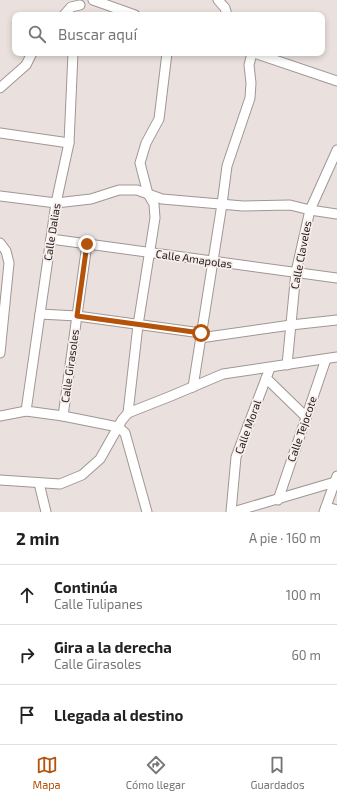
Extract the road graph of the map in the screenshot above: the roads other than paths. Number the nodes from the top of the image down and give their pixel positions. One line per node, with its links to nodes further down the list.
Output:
1 (93, 0): 5 (street)
2 (218, 0): 6 (street)
3 (81, 3): 4 (street)
4 (67, 12)
5 (127, 12)
6 (226, 12)
7 (30, 56): 13 (street)
8 (73, 56): 15 (street, Calle Dalias)
9 (167, 56): 17 (street)
10 (252, 56): 20 (street)
11 (262, 56): 12 (street)
12 (337, 81)
13 (0, 88)
14 (0, 133): 15 (street)
15 (69, 143): 19 (street, Calle Dalias)
16 (337, 150): 21 (street, Calle Claveles)
17 (148, 194): 19 (street); 20 (street); 26 (street)
18 (0, 196): 19 (street)
19 (56, 203): 23 (street, Calle Dalias)
20 (222, 204): 21 (street); 27 (street)
21 (310, 210): 22 (street); 28 (street, Calle Claveles)
22 (337, 214)
23 (51, 239): 25 (street, Calle Amapolas); 30 (street, Calle Dalias)
24 (0, 243): 36 (street)
25 (87, 244): 26 (street, Calle Amapolas); 31 (street, Calle Girasoles)
26 (149, 253): 27 (street, Calle Amapolas); 33 (street)
27 (212, 262): 28 (street, Calle Amapolas); 35 (street)
28 (296, 272): 29 (street, Calle Amapolas); 34 (street, Calle Claveles)
29 (337, 278)
30 (40, 314): 31 (street); 43 (street, Calle Dalias)
31 (77, 316): 33 (street); 46 (street, Calle Girasoles)
32 (337, 320): 34 (street)
33 (138, 325): 35 (street); 44 (street)
34 (291, 325): 35 (street); 39 (street, Calle Claveles)
35 (201, 336): 42 (street)
36 (0, 353)
37 (337, 357): 38 (street)
38 (326, 359): 39 (street); 47 (street, Calle Tejocote)
39 (287, 365): 40 (street)
40 (270, 368): 41 (street, Calle Moral); 42 (street)
41 (266, 378): 47 (street); 57 (street, Calle Moral)
42 (193, 387): 44 (street)
43 (26, 411): 45 (street); 46 (street)
44 (128, 413): 48 (street)
45 (0, 416)
46 (63, 416): 48 (street)
47 (306, 417): 52 (street, Calle Tejocote)
48 (118, 427): 51 (street); 56 (street)
49 (336, 479): 52 (street); 53 (street)
50 (0, 480): 51 (street)
51 (39, 482): 55 (street)
52 (278, 500): 57 (street)
53 (325, 509): 54 (street)
54 (337, 510)
55 (46, 512)
56 (147, 512)
57 (232, 512)

